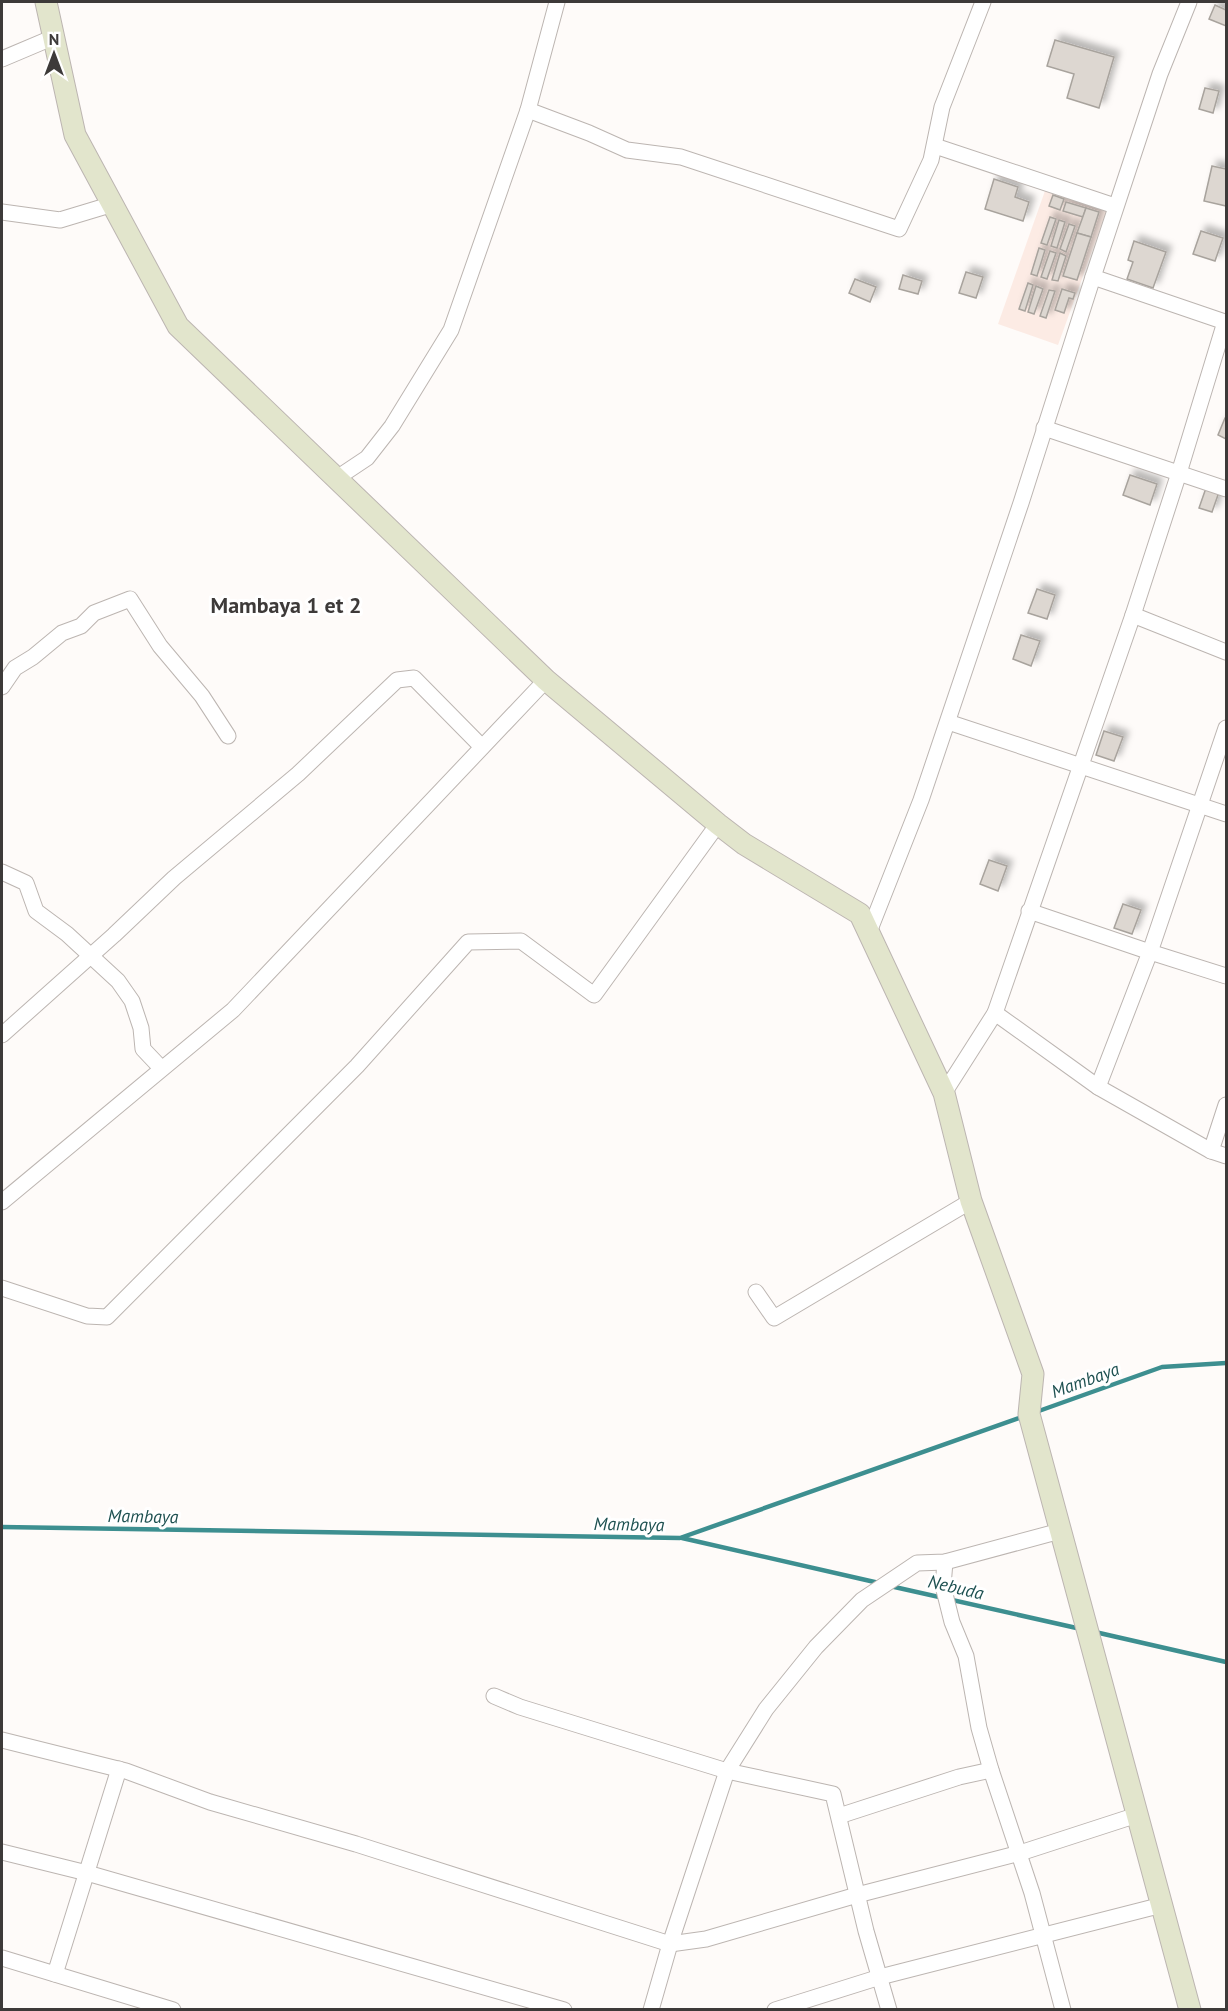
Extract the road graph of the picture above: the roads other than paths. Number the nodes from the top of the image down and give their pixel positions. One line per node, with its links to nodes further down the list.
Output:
1 (46, 2): 5 (street)
2 (557, 2): 7 (street)
3 (983, 2): 8 (street)
4 (1189, 2): 10 (street)
5 (54, 37): 6 (street); 9 (street)
6 (2, 59)
7 (528, 110): 8 (street); 16 (street)
8 (935, 146): 10 (street)
9 (113, 204): 11 (street); 16 (street)
10 (1115, 206): 12 (street)
11 (2, 212)
12 (1093, 277): 13 (street); 14 (street)
13 (1226, 321): 15 (street)
14 (1044, 428): 15 (street); 22 (street)
15 (1179, 473): 17 (street); 18 (street)
16 (337, 478): 20 (street)
17 (1227, 489)
18 (1133, 615): 19 (street); 26 (street)
19 (1227, 652)
20 (546, 680): 25 (street); 29 (street)
21 (2, 687): 24 (street)
22 (948, 722): 26 (street); 32 (street)
23 (1227, 728): 27 (street)
24 (228, 736)
25 (482, 747): 34 (street); 38 (street)
26 (1080, 765): 27 (street); 31 (street)
27 (1200, 806): 28 (street); 33 (street)
28 (1227, 814)
29 (718, 824): 32 (street); 46 (street)
30 (2, 872): 34 (street)
31 (1029, 910): 33 (street); 36 (street)
32 (869, 932): 40 (street)
33 (1150, 952): 35 (street); 39 (street)
34 (91, 955): 37 (street); 38 (street)
35 (1227, 976)
36 (995, 1013): 39 (street); 40 (street)
37 (2, 1035)
38 (160, 1068): 45 (street)
39 (1098, 1088): 42 (street)
40 (944, 1093): 44 (street)
41 (1227, 1105): 42 (street)
42 (1211, 1151): 43 (street)
43 (1227, 1156)
44 (971, 1201): 47 (street); 48 (street)
45 (2, 1202)
46 (2, 1288)
47 (756, 1292)
48 (1060, 1531): 49 (street); 55 (street)
49 (945, 1562): 53 (street); 54 (street)
50 (494, 1696): 54 (street)
51 (2, 1740): 52 (street)
52 (119, 1769): 59 (street); 63 (street)
53 (991, 1770): 56 (street); 58 (street)
54 (727, 1771): 56 (street); 63 (street)
55 (1137, 1815): 58 (street); 61 (street)
56 (839, 1816): 60 (street)
57 (2, 1852): 59 (street)
58 (1020, 1853): 60 (street); 62 (street)
59 (87, 1873): 65 (street); 68 (street)
60 (857, 1895): 63 (street); 66 (street)
61 (1162, 1905): 62 (street); 73 (street)
62 (1042, 1934): 66 (street); 72 (street)
63 (670, 1944): 69 (street)
64 (2, 1958): 65 (street)
65 (55, 1974): 67 (street)
66 (880, 1977): 70 (street); 71 (street)
67 (173, 2010)
68 (564, 2010)
69 (651, 2010)
70 (775, 2010)
71 (889, 2010)
72 (1064, 2010)
73 (1190, 2010)

